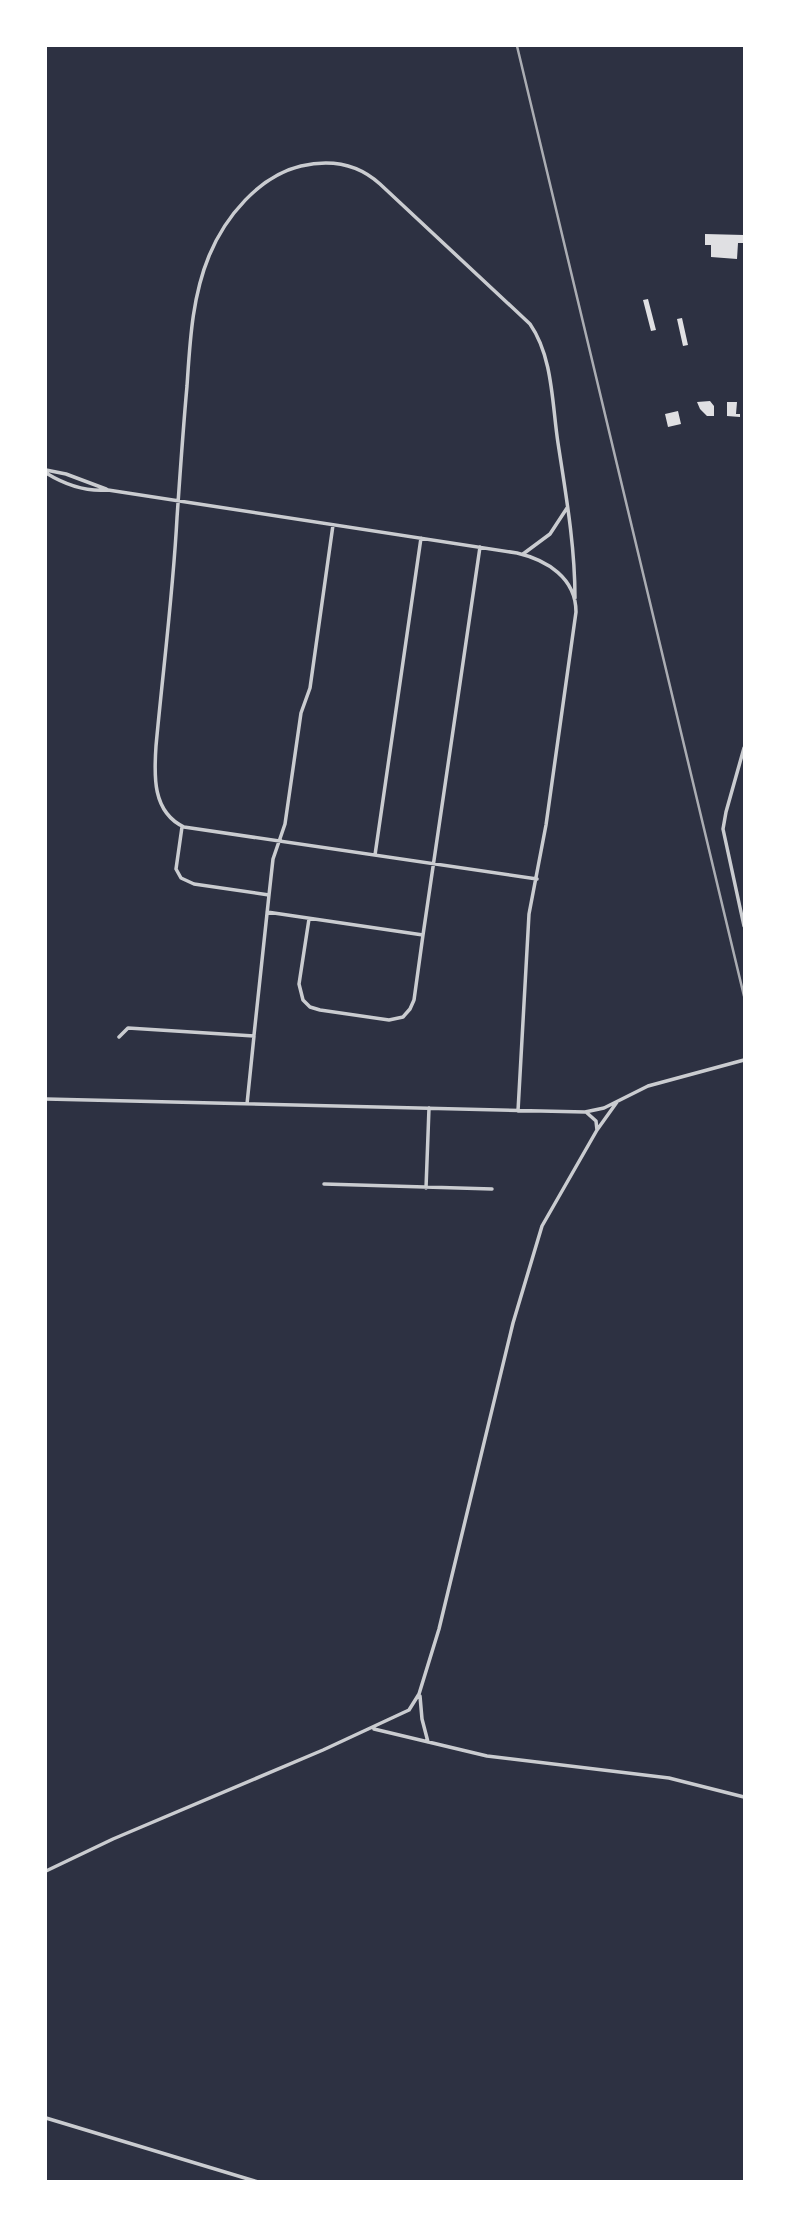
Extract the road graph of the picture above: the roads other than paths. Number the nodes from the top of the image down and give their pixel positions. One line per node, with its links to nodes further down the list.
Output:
1 (46, 472): 2 (street); 2 (street)
2 (108, 490): 3 (street)
3 (178, 502): 4 (street); 5 (street); 11 (street)
4 (568, 506): 8 (street); 9 (street)
5 (333, 525): 6 (street); 12 (street)
6 (421, 538): 7 (street); 13 (street)
7 (480, 547): 8 (street); 14 (street)
8 (523, 555): 9 (street)
9 (575, 598): 15 (street)
10 (744, 748): 19 (street)
11 (182, 826): 12 (street); 16 (street)
12 (280, 841): 13 (street); 16 (street)
13 (374, 855): 14 (street)
14 (432, 864): 15 (street); 20 (street)
15 (537, 879): 28 (street)
16 (269, 895): 17 (street)
17 (267, 912): 18 (street); 21 (street)
18 (309, 918): 20 (street); 20 (street)
19 (744, 926)
20 (423, 935)
21 (254, 1036): 22 (street); 26 (street)
22 (120, 1038)
23 (744, 1060): 25 (street)
24 (46, 1099): 26 (street)
25 (617, 1102): 29 (street); 30 (street)
26 (247, 1104): 27 (street)
27 (429, 1108): 28 (street); 32 (street)
28 (518, 1111): 29 (street)
29 (585, 1112): 30 (street)
30 (597, 1130): 34 (street)
31 (324, 1184): 32 (street)
32 (426, 1188): 33 (street)
33 (492, 1189)
34 (419, 1694): 35 (street); 36 (street)
35 (372, 1728): 36 (street); 38 (street)
36 (428, 1742): 37 (street)
37 (744, 1797)
38 (46, 1871)
39 (46, 2118): 40 (street)
40 (258, 2182)

